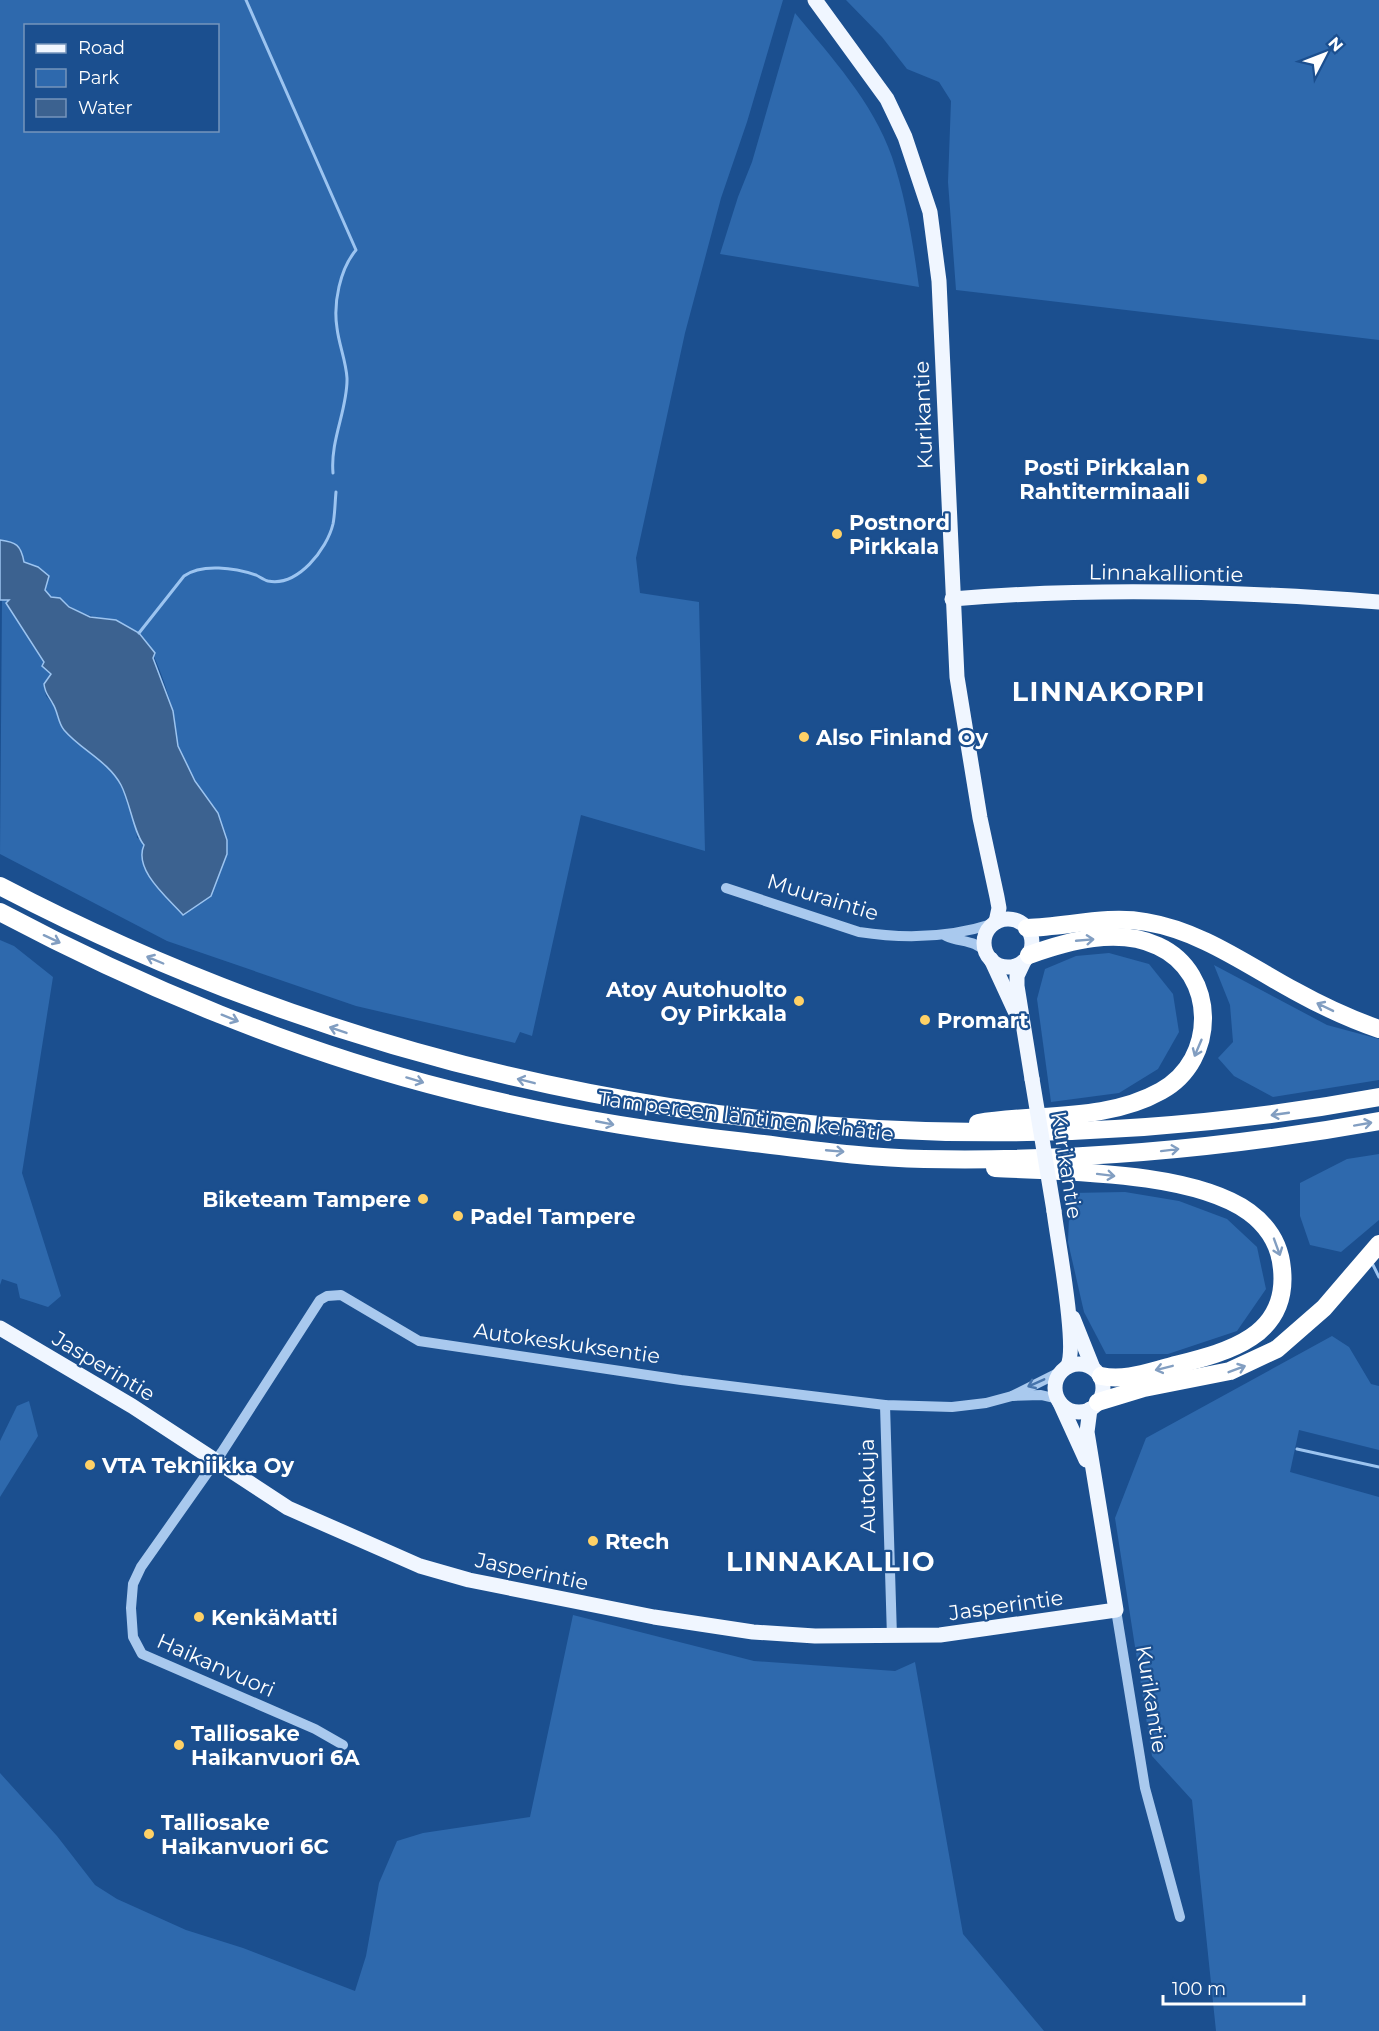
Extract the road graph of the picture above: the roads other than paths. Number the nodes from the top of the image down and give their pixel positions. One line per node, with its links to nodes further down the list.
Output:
1 (815, 0): 2 (main road, Kurikantie)
2 (952, 599): 3 (main road, Linnakalliontie); 4 (main road, Kurikantie)
3 (1379, 602)
4 (990, 858): 8 (main road, Kurikantie); 9 (main road, Kurikantie)
5 (0, 886): 17 (highway, Tampereen läntinen kehätie, one-way to 5)
6 (726, 888): 10 (street, Muuraintie)
7 (0, 912): 18 (highway, Tampereen läntinen kehätie, one-way to 18)
8 (994, 923): 9 (main road); 10 (street, Muuraintie); 11 (main road)
9 (1024, 926): 12 (main road); 14 (highway, one-way to 9)
10 (946, 936): 11 (street, Muuraintie)
11 (989, 956): 12 (main road); 13 (main road, Kurikantie)
12 (1026, 958): 13 (main road, Kurikantie); 17 (highway, one-way to 17)
13 (1022, 1027): 20 (main road, Kurikantie, bridge)
14 (1379, 1029)
15 (1379, 1098): 17 (highway, Tampereen läntinen kehätie, one-way to 17)
16 (1379, 1121): 18 (highway, Tampereen läntinen kehätie, one-way to 16)
17 (936, 1131)
18 (922, 1159): 23 (highway, one-way to 23)
19 (1379, 1244): 27 (highway, one-way to 19)
20 (1068, 1311): 22 (main road, Kurikantie); 23 (main road, Kurikantie)
21 (0, 1328): 28 (main road, Jasperintie)
22 (1064, 1369): 23 (main road); 24 (street, Autokeskuksentie, one-way to 24); 25 (main road)
23 (1097, 1372): 27 (main road)
24 (1012, 1396): 25 (street, Autokeskuksentie); 26 (street, Autokeskuksentie)
25 (1059, 1401): 27 (main road); 29 (main road, Kurikantie)
26 (885, 1405): 28 (street, Autokeskuksentie); 31 (street, Autokuja)
27 (1094, 1405): 29 (main road, Kurikantie)
28 (215, 1461): 31 (main road, Jasperintie); 32 (street, Haikanvuori)
29 (1096, 1484): 30 (main road, Kurikantie)
30 (1116, 1610): 31 (main road, Jasperintie); 33 (street, Kurikantie)
31 (892, 1637)
32 (343, 1745)
33 (1180, 1917)

